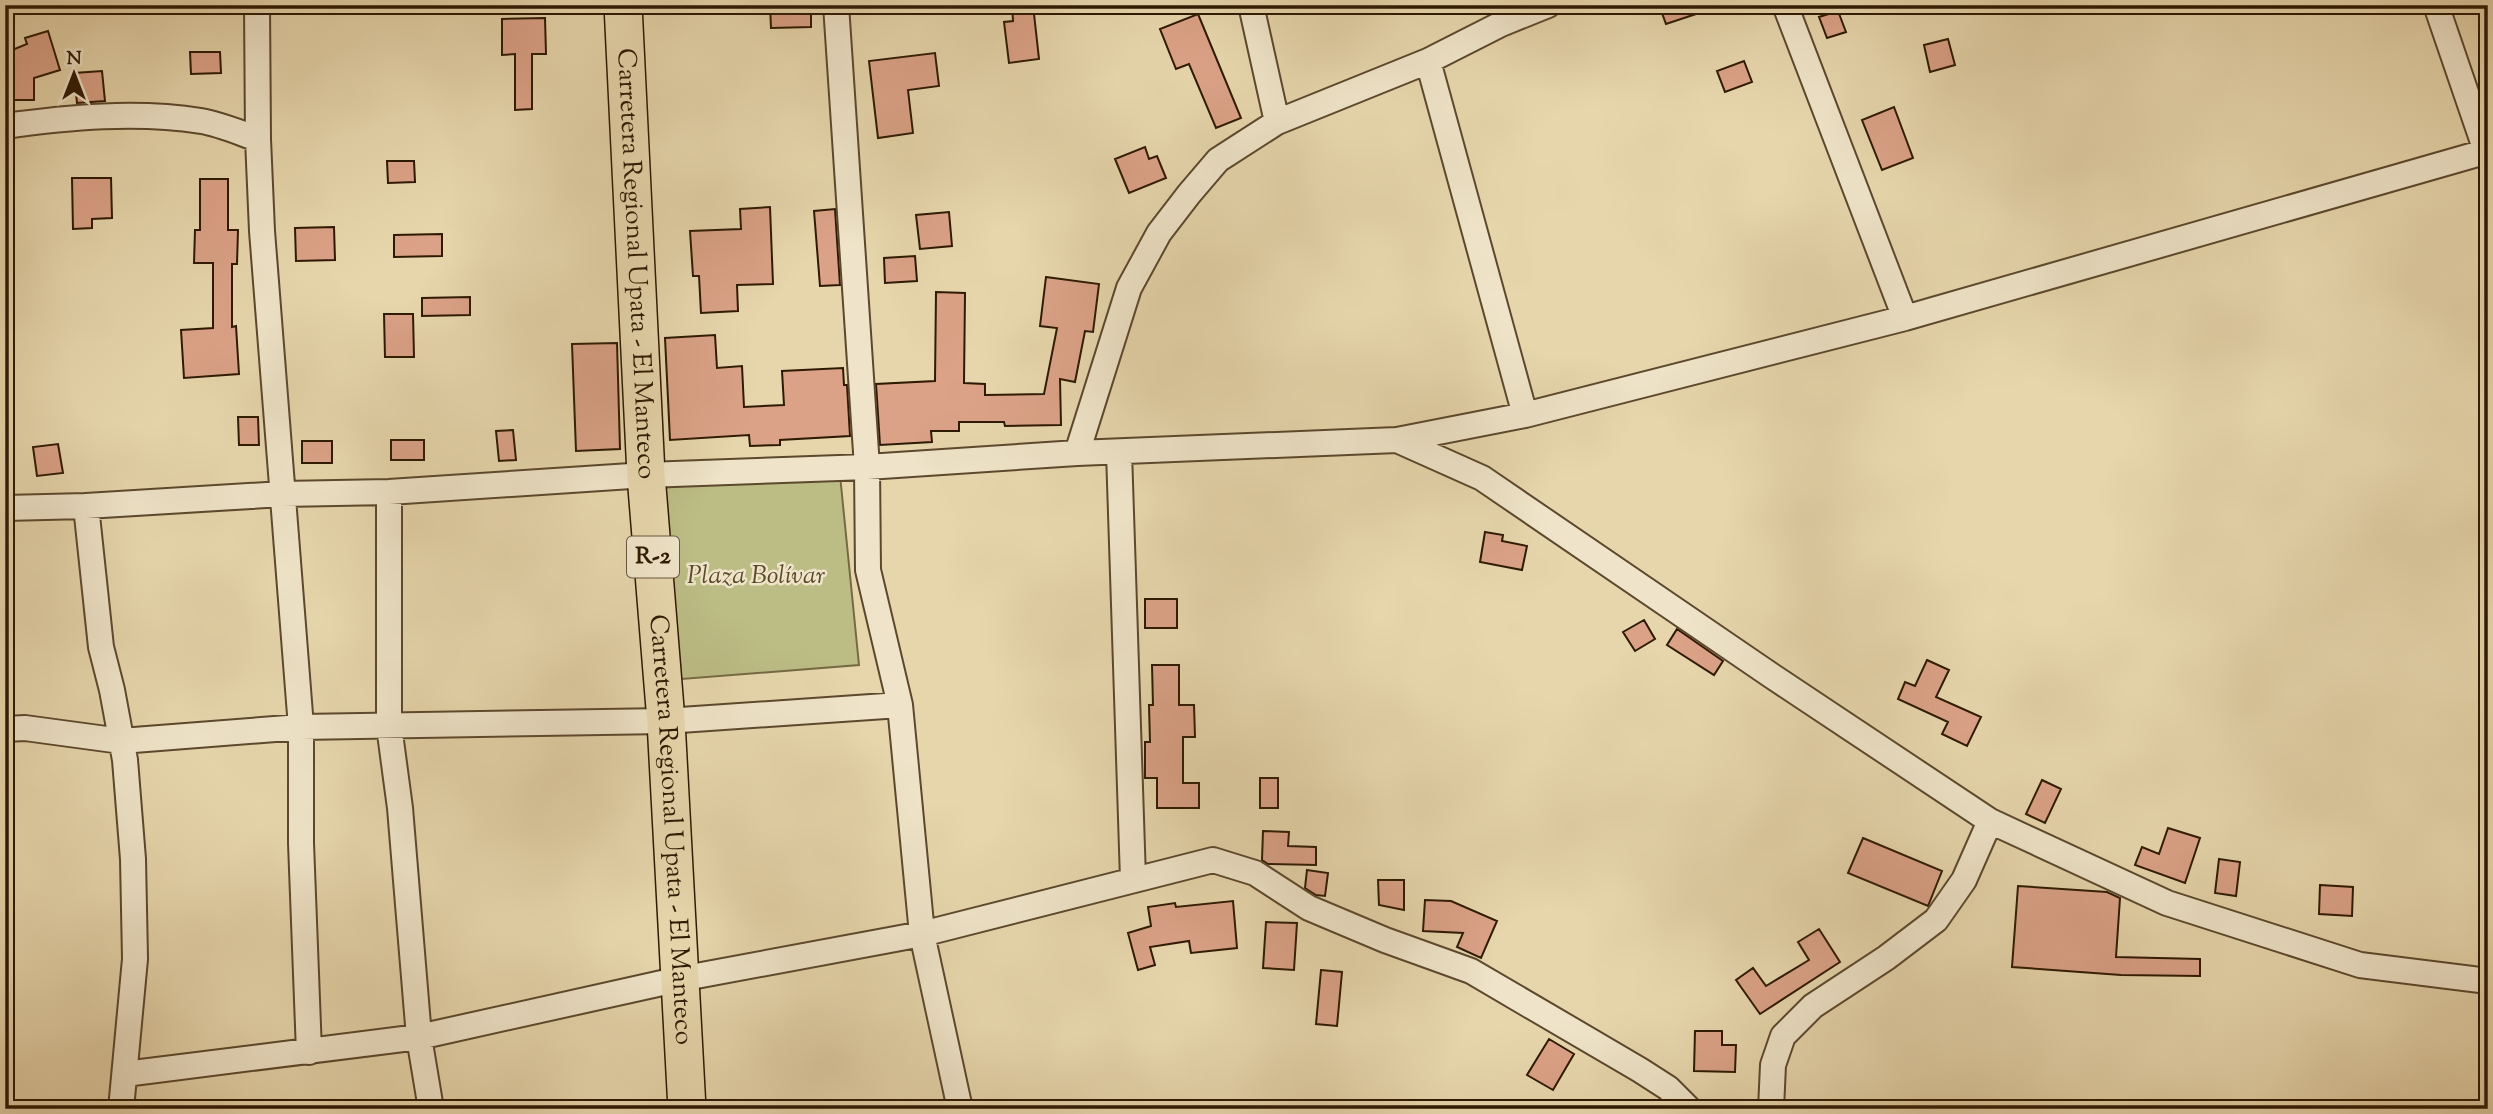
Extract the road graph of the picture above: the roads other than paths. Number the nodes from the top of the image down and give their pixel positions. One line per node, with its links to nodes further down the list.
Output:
1 (257, 5): 12 (street)
2 (623, 5): 20 (main road, Carretera Regional Upata - El Manteco / R-2)
3 (835, 5): 19 (street)
4 (1251, 5): 10 (street)
5 (1548, 5): 8 (street)
6 (1785, 5): 14 (street)
7 (2436, 5): 13 (street)
8 (1508, 14): 9 (street)
9 (1428, 61): 10 (street); 15 (street)
10 (1277, 122): 18 (street)
11 (5, 126): 12 (street)
12 (258, 139): 22 (street)
13 (2487, 151): 14 (street)
14 (1906, 318): 15 (street)
15 (1524, 415): 16 (street)
16 (1397, 440): 17 (street); 31 (street)
17 (1119, 452): 18 (street); 32 (street)
18 (1077, 453): 19 (street)
19 (867, 467): 20 (street); 25 (street)
20 (646, 475): 21 (street); 26 (main road, Carretera Regional Upata - El Manteco / R-2)
21 (389, 492): 22 (street); 27 (street)
22 (283, 494): 23 (street); 28 (street)
23 (86, 506): 24 (street); 30 (street)
24 (5, 508)
25 (900, 705): 26 (street); 33 (street)
26 (666, 721): 27 (street); 34 (main road, Carretera Regional Upata - El Manteco / R-2)
27 (389, 726): 28 (street); 36 (street)
28 (301, 727): 30 (street); 37 (street)
29 (5, 729): 30 (street)
30 (121, 741): 38 (street)
31 (1990, 821): 35 (street); 44 (street)
32 (1133, 879): 33 (street); 43 (street)
33 (922, 934): 34 (street); 42 (street)
34 (680, 979): 36 (street); 41 (main road, Carretera Regional Upata - El Manteco / R-2)
35 (2488, 981)
36 (418, 1037): 37 (street); 40 (street)
37 (309, 1052): 38 (street)
38 (125, 1074): 39 (street)
39 (121, 1109)
40 (431, 1109)
41 (687, 1109)
42 (960, 1109)
43 (1689, 1109)
44 (1771, 1109)

